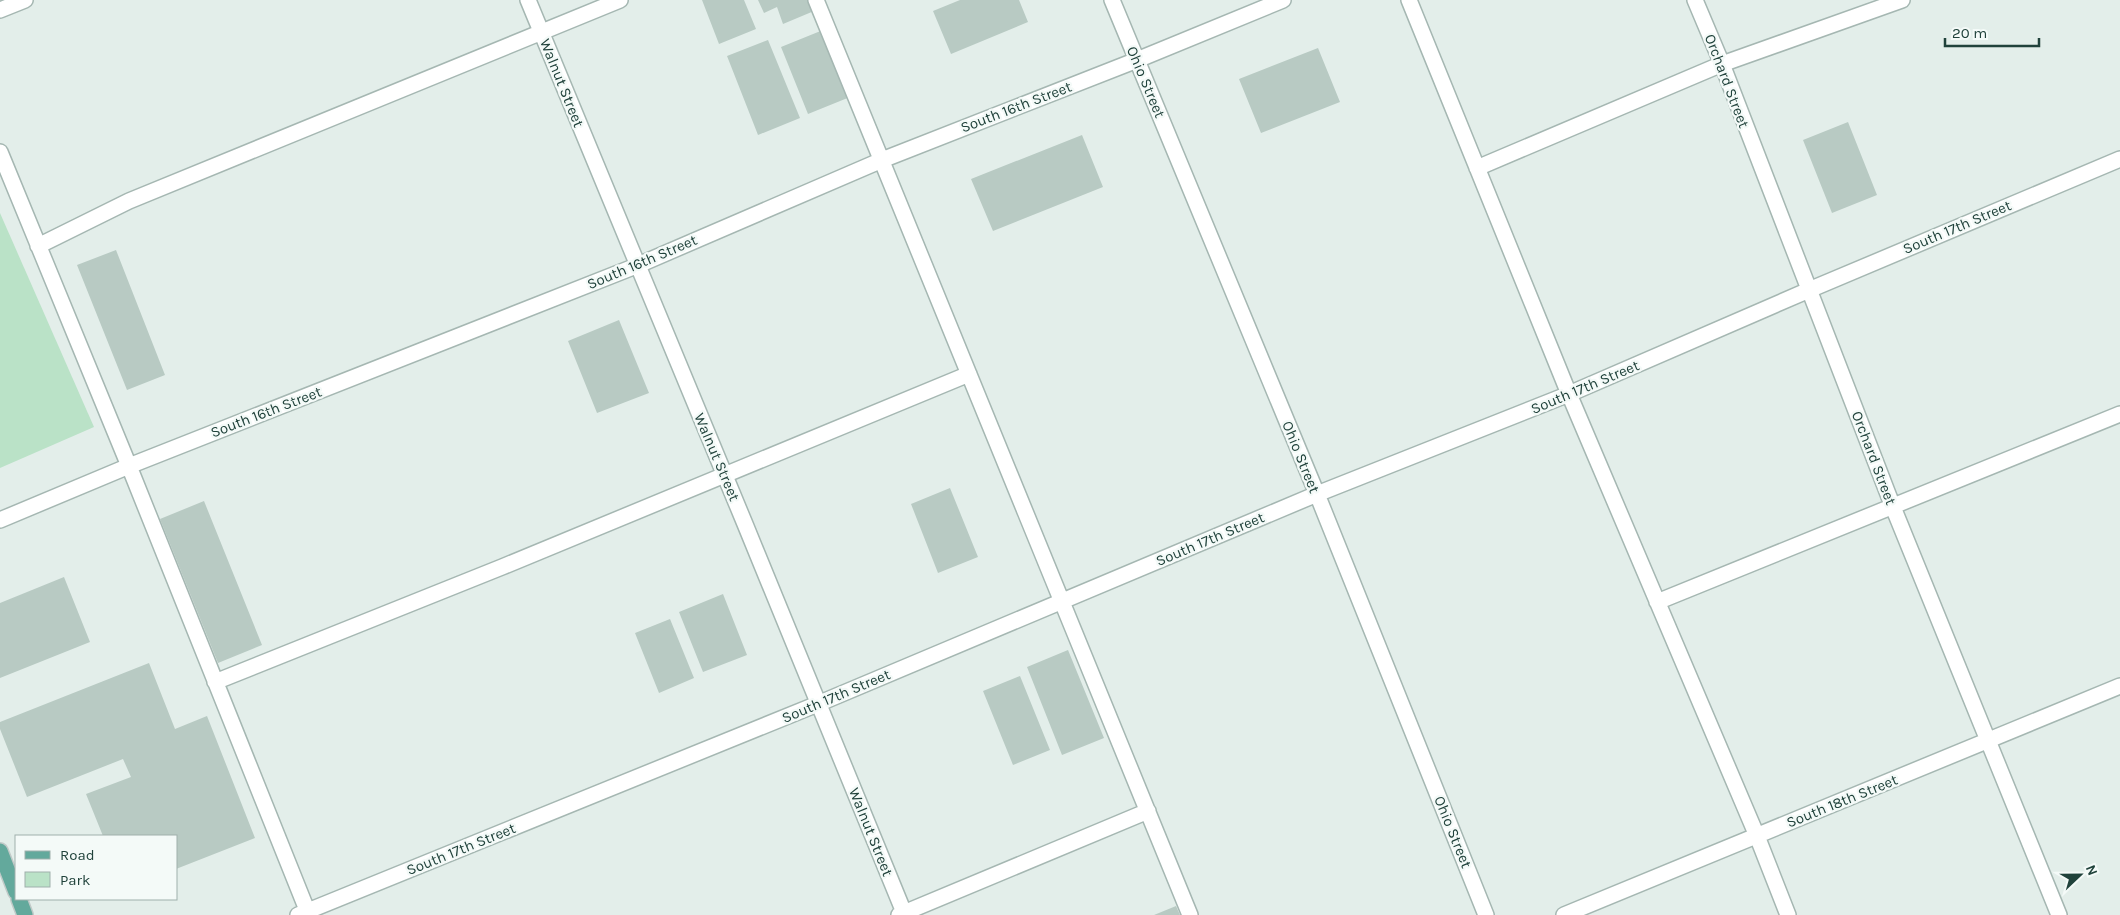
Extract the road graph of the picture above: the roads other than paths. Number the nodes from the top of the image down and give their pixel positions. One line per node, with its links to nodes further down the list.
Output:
1 (25, 0): 10 (street)
2 (528, 0): 11 (street, Walnut Street)
3 (620, 0): 11 (street)
4 (816, 0): 16 (street)
5 (1112, 0): 12 (street, Ohio Street)
6 (1283, 0): 12 (street, South 16th Street)
7 (1409, 0): 17 (street)
8 (1695, 0): 13 (street, Orchard Street)
9 (1902, 0): 13 (street)
10 (0, 10)
11 (541, 33): 18 (street); 19 (street, Walnut Street)
12 (1137, 60): 16 (street, South 16th Street); 26 (street, Ohio Street)
13 (1722, 64): 17 (street); 20 (street, Orchard Street)
14 (0, 152): 18 (street)
15 (2120, 159): 20 (street, South 17th Street)
16 (882, 160): 19 (street, South 16th Street); 21 (street)
17 (1477, 168): 22 (street)
18 (38, 246): 24 (street)
19 (636, 266): 24 (street, South 16th Street); 25 (street, Walnut Street)
20 (1809, 290): 22 (street, South 17th Street); 27 (street, Orchard Street)
21 (969, 374): 25 (street); 29 (street)
22 (1570, 394): 26 (street, South 17th Street); 30 (street)
23 (2120, 414): 27 (street)
24 (129, 466): 28 (street, South 16th Street); 31 (street)
25 (724, 475): 31 (street); 33 (street, Walnut Street)
26 (1317, 494): 29 (street, South 17th Street); 44 (street, Ohio Street)
27 (1893, 507): 30 (street); 34 (street, Orchard Street)
28 (0, 520)
29 (1062, 601): 33 (street, South 17th Street); 35 (street)
30 (1657, 602): 36 (street)
31 (215, 682): 40 (street)
32 (2120, 686): 34 (street, South 18th Street)
33 (820, 703): 40 (street, South 17th Street); 41 (street, Walnut Street)
34 (1988, 741): 36 (street, South 18th Street); 47 (street, Orchard Street)
35 (1148, 811): 41 (street); 43 (street)
36 (1757, 836): 45 (street, South 18th Street); 46 (street)
37 (0, 852): 38 (main road)
38 (15, 890)
39 (19, 900): 42 (main road)
40 (305, 914)
41 (902, 914)
42 (25, 915)
43 (1190, 915)
44 (1486, 915)
45 (1564, 915)
46 (1788, 915)
47 (2059, 915)

